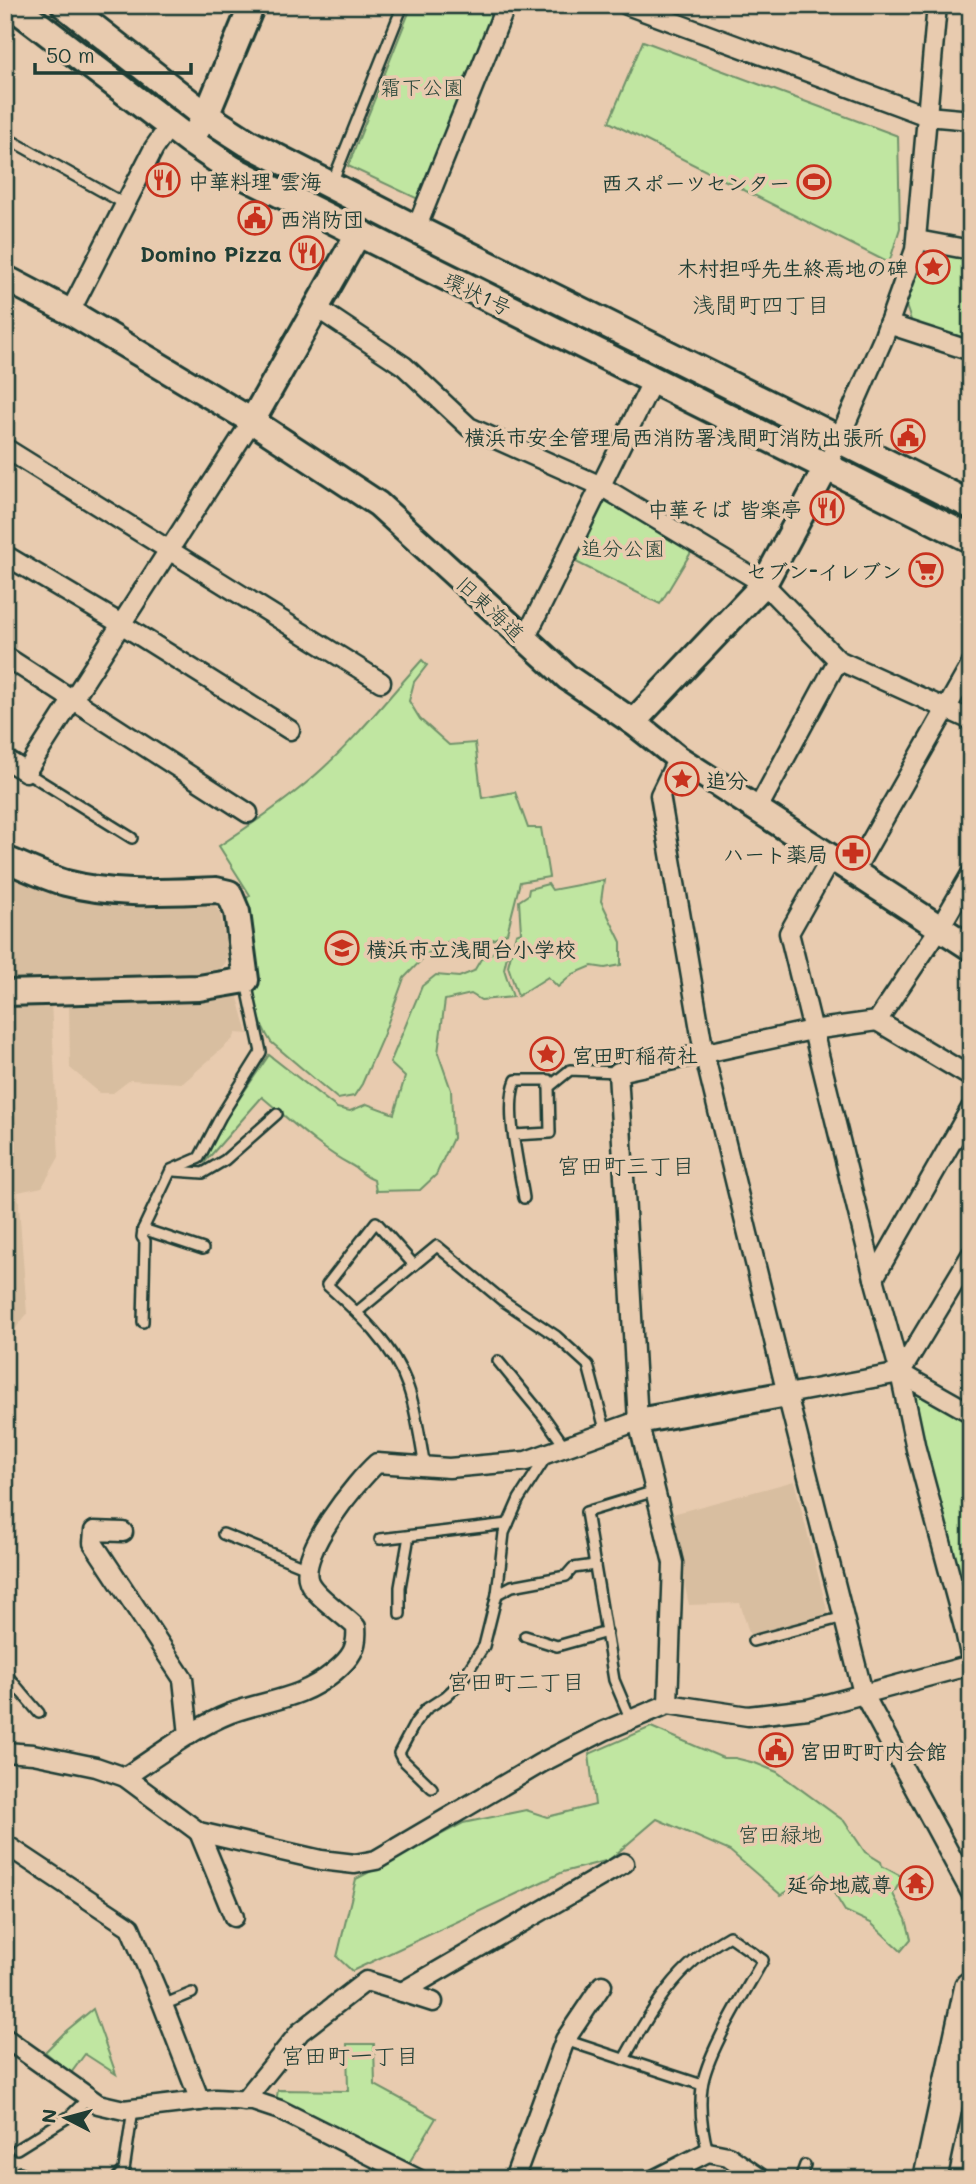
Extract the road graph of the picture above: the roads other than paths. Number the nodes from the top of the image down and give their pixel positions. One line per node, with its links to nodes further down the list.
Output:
1 (12, 5): 11 (main road, 環状1号)
2 (65, 5): 8 (main road, 環状1号)
3 (252, 5): 8 (street)
4 (403, 5): 13 (lane)
5 (506, 5): 15 (street)
6 (627, 5): 9 (street)
7 (937, 5): 9 (street)
8 (206, 116): 11 (street); 13 (main road, 環状1号)
9 (927, 116): 10 (street); 17 (street)
10 (971, 120)
11 (180, 133): 14 (street); 16 (main road, 環状1号)
12 (5, 137): 14 (lane)
13 (331, 185): 15 (main road, 環状1号)
14 (125, 204): 21 (street)
15 (416, 229): 26 (main road, 環状1号)
16 (358, 234): 20 (street); 24 (main road, 環状1号)
17 (916, 240): 18 (street); 22 (street)
18 (971, 250)
19 (5, 278): 21 (street, 旧東海道)
20 (317, 308): 25 (street); 29 (street)
21 (69, 312): 25 (street, 旧東海道)
22 (888, 324): 23 (street); 26 (street)
23 (971, 352)
24 (653, 380): 28 (main road, 環状1号); 29 (street)
25 (252, 421): 32 (street); 36 (street, 旧東海道)
26 (838, 439): 28 (street); 30 (main road, 環状1号)
27 (5, 448): 32 (street)
28 (827, 466): 31 (main road, 環状1号); 34 (street)
29 (601, 486): 34 (street); 36 (street)
30 (971, 505)
31 (971, 539)
32 (169, 551): 35 (street); 40 (street)
33 (5, 555): 35 (street)
34 (764, 584): 38 (street); 44 (street)
35 (121, 624): 41 (street); 45 (street)
36 (525, 639): 44 (street, 旧東海道)
37 (5, 656): 41 (street)
38 (838, 660): 42 (street); 49 (street)
39 (971, 665): 42 (street)
40 (381, 682)
41 (73, 699): 48 (street); 50 (street)
42 (946, 709): 43 (street); 54 (street)
43 (971, 720)
44 (633, 722): 46 (street, 旧東海道)
45 (290, 730)
46 (678, 758): 49 (street, 旧東海道); 62 (street)
47 (5, 759): 48 (street)
48 (26, 772): 51 (lane)
49 (757, 810): 52 (street, 旧東海道)
50 (248, 813)
51 (132, 838)
52 (831, 858): 54 (street, 旧東海道); 61 (street)
53 (5, 859): 58 (street)
54 (853, 873): 56 (street, 旧東海道)
55 (971, 874): 56 (street)
56 (939, 929): 57 (street, 旧東海道); 60 (street)
57 (971, 948)
58 (246, 980): 59 (street); 69 (lane)
59 (5, 993)
60 (877, 1021): 61 (street); 64 (street)
61 (812, 1031): 62 (street); 75 (street)
62 (704, 1052): 63 (street); 80 (street)
63 (618, 1072): 65 (lane); 82 (street)
64 (971, 1077)
65 (549, 1087): 68 (lane); 68 (lane)
66 (971, 1108): 75 (street)
67 (276, 1114): 69 (lane)
68 (514, 1135): 70 (lane)
69 (171, 1170): 71 (lane)
70 (524, 1198)
71 (143, 1229): 72 (lane); 77 (lane)
72 (203, 1249)
73 (971, 1255): 79 (street)
74 (414, 1265): 76 (lane); 76 (lane); 83 (lane)
75 (874, 1278): 79 (street)
76 (357, 1312): 85 (lane)
77 (143, 1322)
78 (498, 1361): 84 (lane)
79 (900, 1373): 80 (street); 81 (street); 100 (street)
80 (786, 1394): 82 (street); 96 (street)
81 (971, 1413)
82 (638, 1421): 83 (street); 86 (street)
83 (606, 1433): 84 (street)
84 (557, 1450): 85 (street); 87 (lane)
85 (425, 1467): 93 (street)
86 (655, 1491): 92 (lane); 103 (street)
87 (508, 1524): 90 (lane); 94 (lane)
88 (123, 1532): 106 (street)
89 (223, 1534): 93 (lane)
90 (409, 1536): 91 (lane); 95 (lane)
91 (380, 1539)
92 (595, 1565): 94 (lane); 97 (lane)
93 (307, 1568): 106 (street)
94 (497, 1594): 109 (lane)
95 (400, 1614)
96 (844, 1616): 99 (lane); 102 (street)
97 (607, 1632): 98 (lane); 105 (lane)
98 (526, 1636)
99 (753, 1641)
100 (971, 1663): 102 (street)
101 (5, 1673): 104 (lane)
102 (863, 1693): 103 (street); 113 (street)
103 (668, 1704): 105 (street)
104 (39, 1713)
105 (631, 1720): 110 (street)
106 (189, 1735): 108 (street)
107 (5, 1752): 108 (street)
108 (125, 1777): 110 (street)
109 (432, 1788)
110 (199, 1832): 114 (street)
111 (5, 1844): 120 (street)
112 (624, 1863): 117 (street)
113 (971, 1893)
114 (234, 1917)
115 (602, 1985): 122 (street)
116 (971, 1988): 139 (highway)
117 (402, 1992): 119 (street); 128 (street)
118 (192, 1993): 120 (lane)
119 (433, 2002)
120 (163, 2005): 127 (street)
121 (5, 2038): 126 (street)
122 (565, 2040): 123 (lane); 135 (street)
123 (624, 2059): 124 (lane); 124 (lane)
124 (702, 2085): 131 (lane)
125 (971, 2089): 140 (highway)
126 (89, 2097): 129 (street); 130 (lane)
127 (200, 2101): 128 (street); 129 (street)
128 (244, 2101): 134 (street)
129 (132, 2109): 133 (lane)
130 (17, 2149)
131 (708, 2152): 136 (street); 137 (street)
132 (805, 2165): 138 (lane)
133 (116, 2179)
134 (418, 2179)
135 (514, 2179)
136 (655, 2179)
137 (761, 2179)
138 (800, 2179)
139 (930, 2179)
140 (951, 2179)

